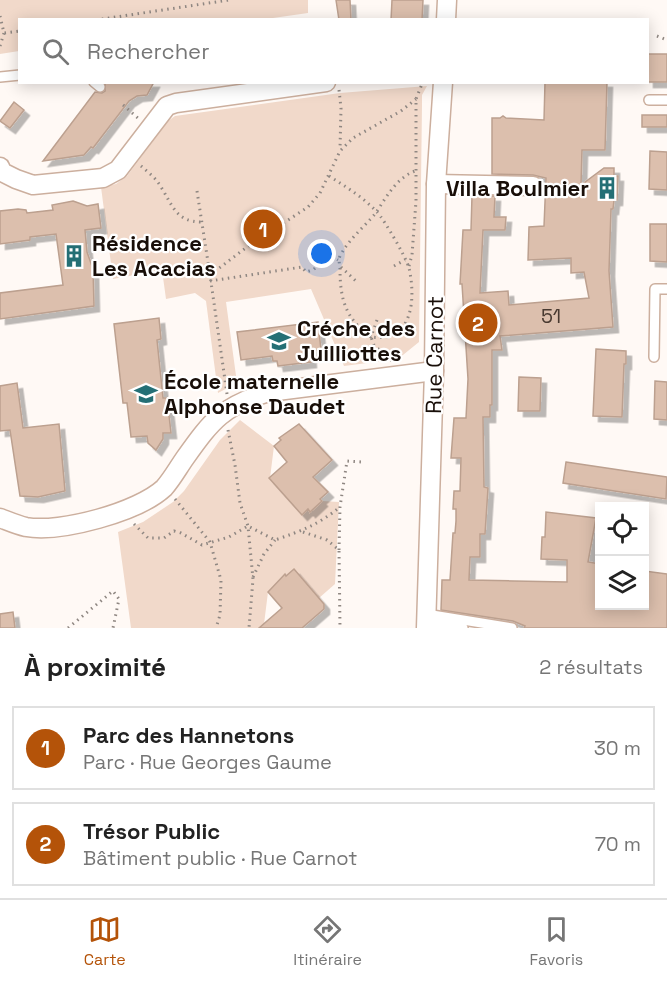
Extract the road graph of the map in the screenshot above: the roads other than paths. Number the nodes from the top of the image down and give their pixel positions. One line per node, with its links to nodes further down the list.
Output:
1 (447, 0): 2 (street)
2 (446, 18)
3 (18, 75): 4 (lane)
4 (0, 77)
5 (312, 84): 9 (street)
6 (443, 84): 10 (street, Rue Carnot)
7 (649, 100): 8 (lane)
8 (667, 100)
9 (1, 171)
10 (436, 184): 11 (street); 14 (street, Rue Carnot)
11 (533, 186)
12 (667, 289): 13 (lane)
13 (654, 357)
14 (434, 370): 15 (street); 16 (street, Rue Carnot)
15 (0, 518)
16 (426, 621): 17 (lane); 18 (lane)
17 (463, 628)
18 (512, 628)

